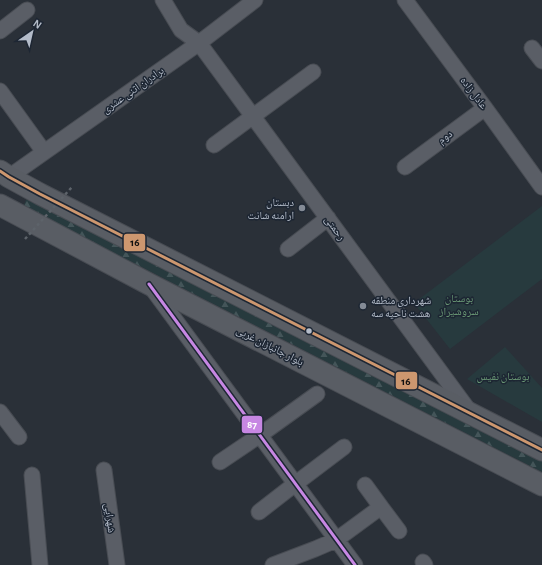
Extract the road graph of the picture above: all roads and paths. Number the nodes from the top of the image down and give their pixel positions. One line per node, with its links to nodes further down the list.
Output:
1 (163, 0): 6 (street, رحمتی)
2 (255, 0): 6 (street, برادران اثنی عشری)
3 (405, 0): 11 (street, عادل زاده)
4 (27, 10): 5 (street)
5 (0, 30)
6 (199, 43): 12 (street, رحمتی); 14 (street, برادران اثنی عشری)
7 (532, 48): 8 (street)
8 (542, 61)
9 (313, 72): 12 (street)
10 (0, 91): 14 (street)
11 (485, 108): 15 (street, دوم); 18 (street, عادل زاده)
12 (253, 117): 13 (street); 20 (street, رحمتی)
13 (214, 145)
14 (44, 152): 16 (street, برادران اثنی عشری)
15 (405, 167)
16 (3, 177): 26 (main road)
17 (72, 186): 21 (path, bridge)
18 (542, 187)
19 (0, 205): 23 (main road, بلوار جانبازان غربی)
20 (328, 218): 22 (street); 26 (street, رحمتی)
21 (25, 239)
22 (288, 249)
23 (149, 284): 27 (street); 36 (main road, بلوار جانبازان غربی)
24 (317, 394): 27 (street)
25 (0, 412): 28 (street)
26 (471, 414): 30 (main road)
27 (260, 435): 31 (street); 34 (street)
28 (19, 436)
29 (344, 448): 34 (street)
30 (542, 450)
31 (220, 462)
32 (104, 470): 42 (street, شهرایی)
33 (32, 475): 41 (street)
34 (295, 484): 38 (street); 40 (street)
35 (365, 485): 37 (street)
36 (538, 486)
37 (381, 507): 39 (street); 40 (street)
38 (258, 512)
39 (399, 531)
40 (336, 540): 43 (street); 44 (street)
41 (40, 565)
42 (117, 565)
43 (274, 565)
44 (355, 565)

